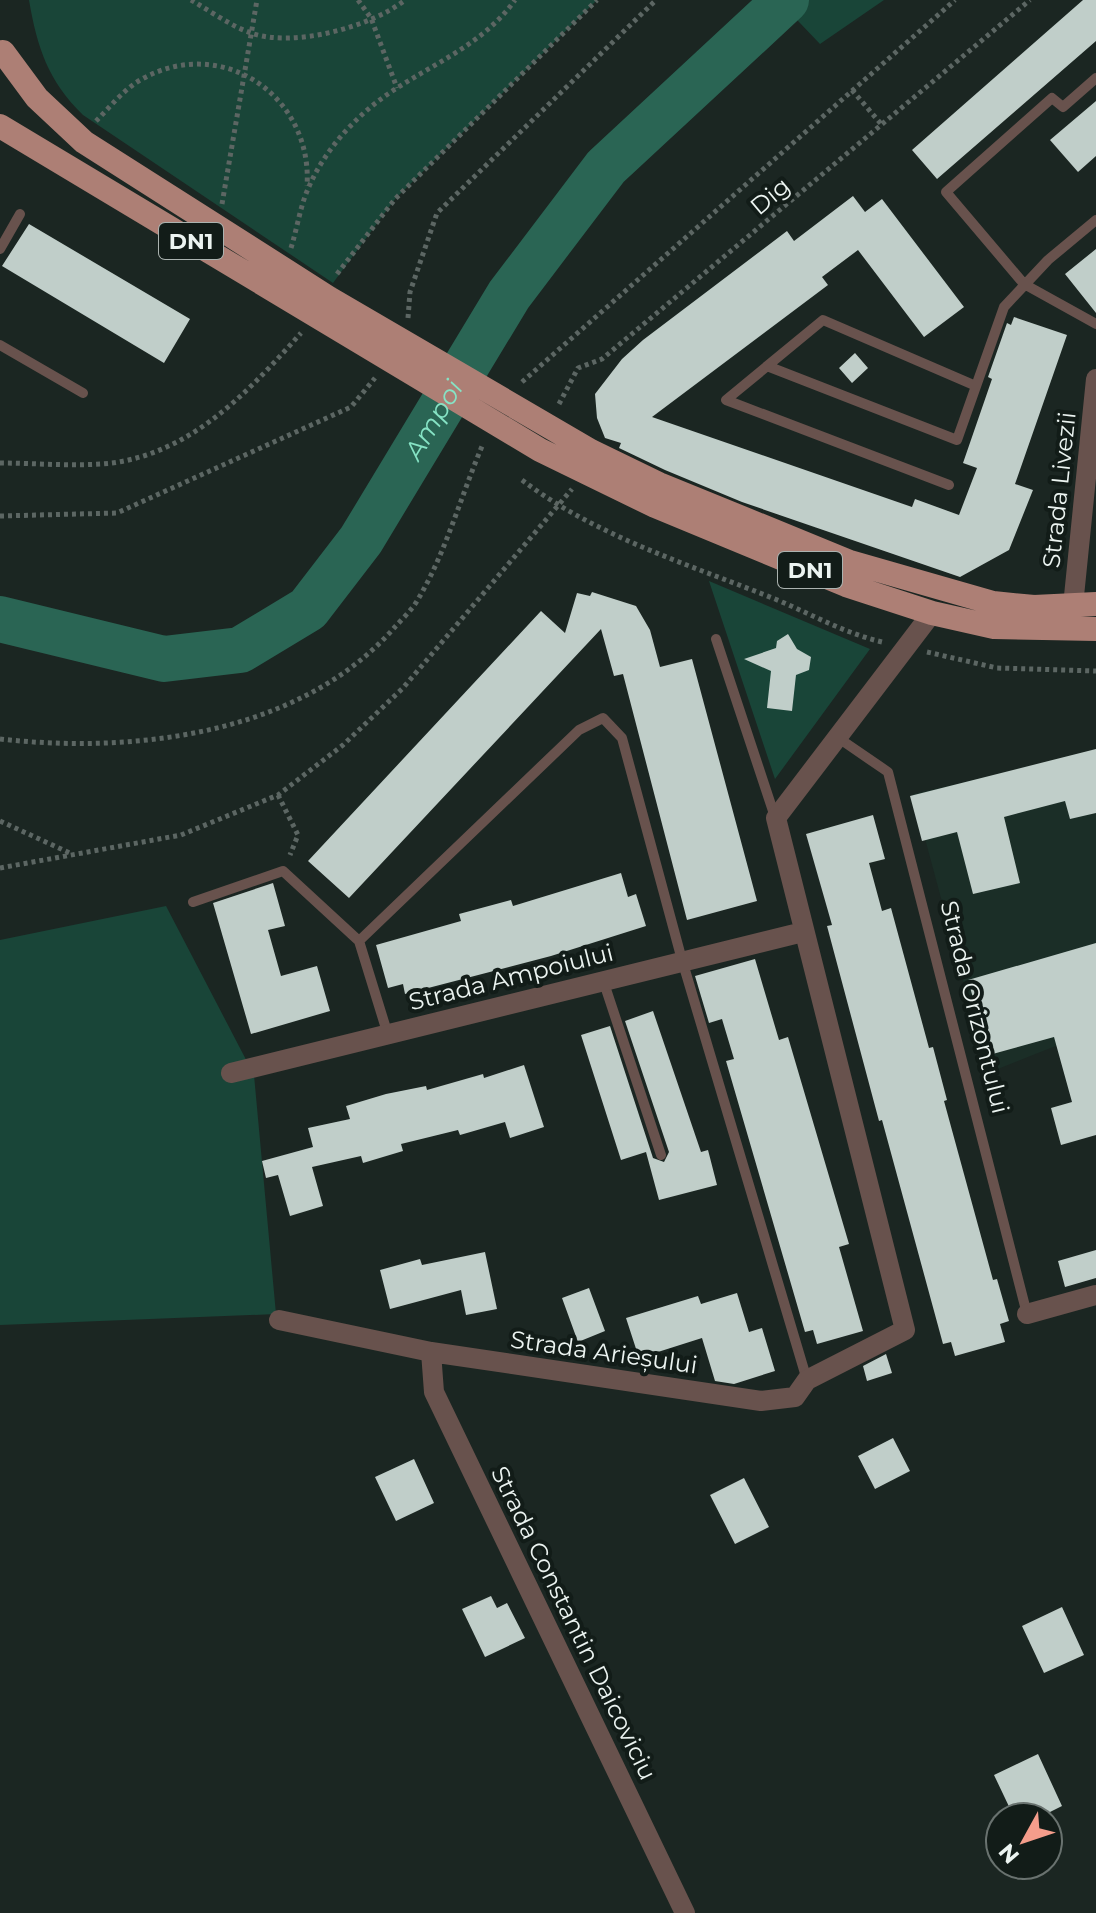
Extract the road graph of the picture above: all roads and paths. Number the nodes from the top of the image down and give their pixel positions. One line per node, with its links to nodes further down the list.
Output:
1 (191, 0): 9 (path)
2 (257, 0): 9 (path)
3 (358, 0): 8 (path)
4 (405, 0): 8 (path)
5 (515, 0): 13 (path)
6 (597, 0): 25 (path)
7 (1030, 0): 16 (path, Dig)
8 (371, 18): 9 (path); 13 (path)
9 (252, 33): 11 (path)
10 (1, 53): 25 (main road, DN1)
11 (246, 74): 15 (path); 18 (path); 19 (path)
12 (1096, 78): 24 (lane)
13 (397, 88): 18 (path)
14 (852, 89): 16 (path)
15 (93, 124)
16 (882, 125): 33 (path, Dig)
17 (0, 126): 25 (main road, DN1)
18 (306, 191): 23 (path)
19 (221, 208)
20 (20, 214): 22 (lane)
21 (1096, 220): 24 (lane)
22 (0, 249)
23 (290, 253)
24 (1024, 284): 26 (lane); 31 (lane)
25 (327, 299): 33 (main road, DN1)
26 (1096, 324)
27 (293, 341): 34 (path)
28 (0, 345): 32 (lane)
29 (767, 366): 31 (lane); 31 (lane); 37 (lane)
30 (1096, 379): 36 (street, Strada Livezii)
31 (976, 386)
32 (83, 393)
33 (550, 432): 39 (main road, DN1); 40 (main road, DN1)
34 (0, 463)
35 (522, 480): 38 (path)
36 (1091, 483): 39 (street, Strada Livezii)
37 (949, 485)
38 (559, 505): 43 (path); 46 (path)
39 (1085, 605)
40 (932, 613): 41 (main road, DN1); 43 (street)
41 (1096, 629)
42 (716, 639): 47 (lane)
43 (906, 647): 44 (path); 45 (street)
44 (1096, 671)
45 (837, 737): 47 (street); 61 (lane, Strada Orizontului)
46 (278, 795): 49 (path); 51 (path)
47 (776, 818): 53 (street)
48 (0, 821): 49 (path)
49 (73, 855): 50 (path)
50 (0, 868)
51 (283, 871): 52 (lane); 54 (lane)
52 (193, 902)
53 (803, 932): 55 (street, Strada Ampoiului); 64 (street, Strada Arieșului)
54 (359, 941): 55 (lane); 57 (lane)
55 (682, 960): 56 (street, Strada Ampoiului); 64 (lane)
56 (603, 980): 57 (street, Strada Ampoiului); 59 (lane)
57 (388, 1035): 58 (street, Strada Ampoiului)
58 (231, 1073)
59 (661, 1155)
60 (1096, 1295): 61 (street)
61 (1027, 1314)
62 (279, 1320): 63 (street, Strada Arieșului)
63 (431, 1352): 64 (street, Strada Arieșului); 65 (street, Strada Constantin Daicoviciu)
64 (807, 1380)
65 (685, 1913)

